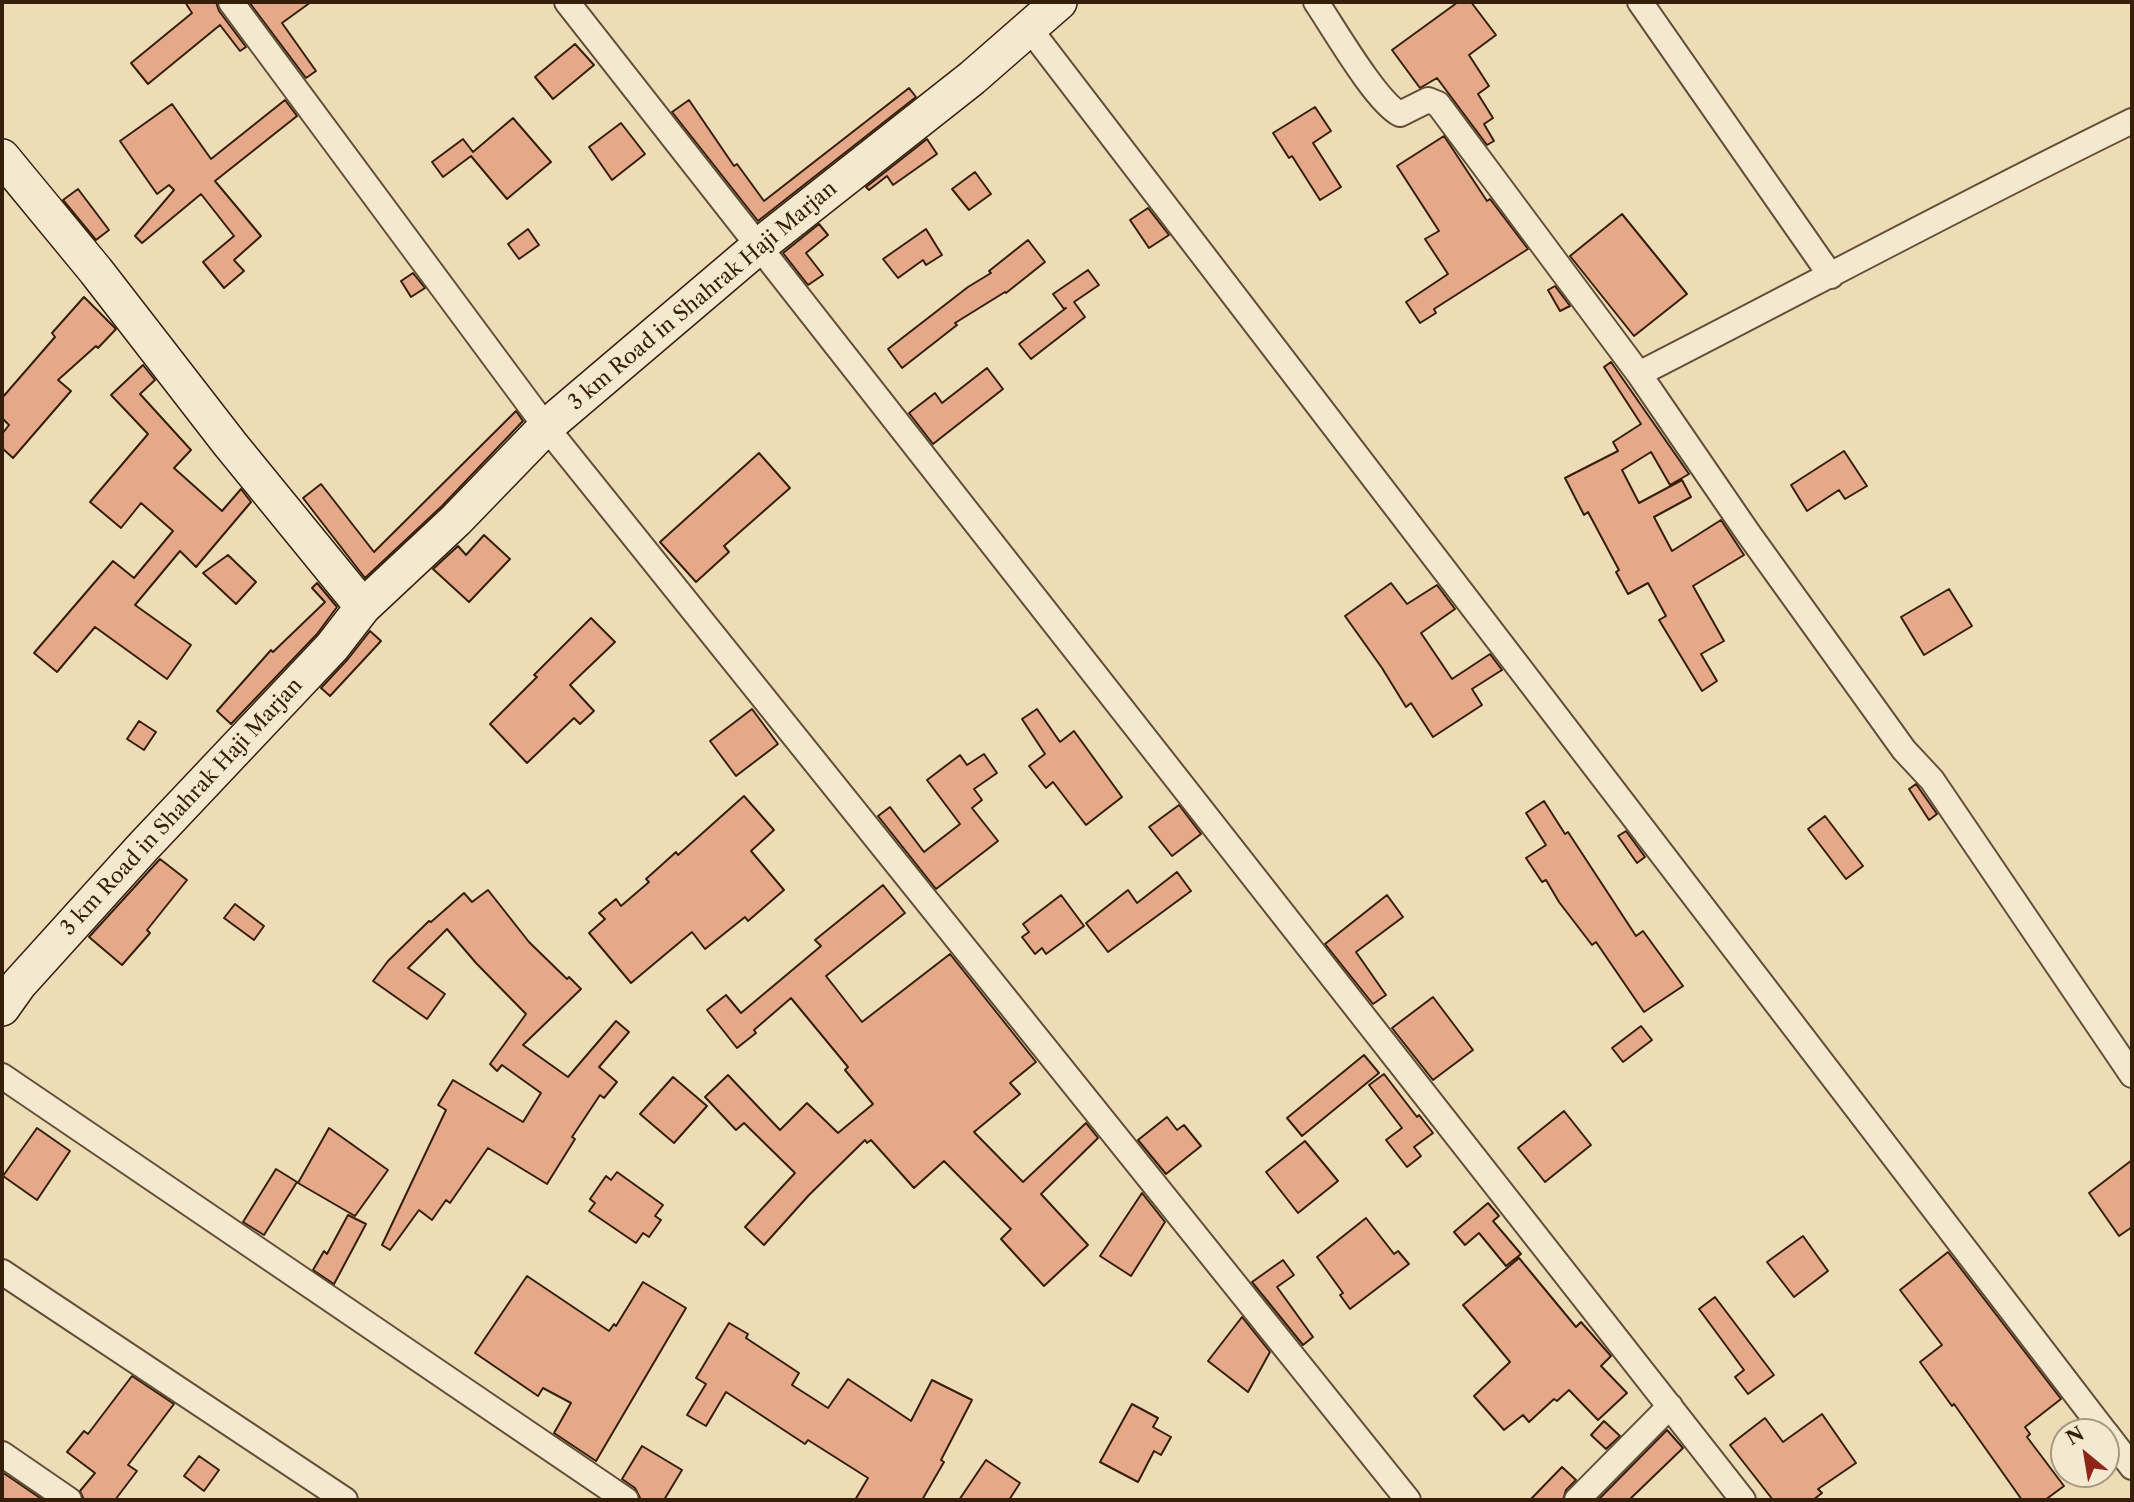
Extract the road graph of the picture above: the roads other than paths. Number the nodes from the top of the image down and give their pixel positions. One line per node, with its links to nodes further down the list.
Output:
1 (231, 2): 12 (street)
2 (567, 2): 9 (street)
3 (1059, 2): 6 (street, 3 km Road in Shahrak Haji Marjan)
4 (1316, 2): 11 (street)
5 (1640, 2): 10 (street)
6 (1029, 28): 9 (street, 3 km Road in Shahrak Haji Marjan); 19 (street)
7 (2132, 121): 10 (street)
8 (2, 157): 13 (street)
9 (759, 246): 12 (street, 3 km Road in Shahrak Haji Marjan); 18 (street)
10 (1831, 276): 11 (street)
11 (1639, 374): 15 (street)
12 (546, 427): 13 (street, 3 km Road in Shahrak Haji Marjan); 26 (street)
13 (363, 607): 14 (street, 3 km Road in Shahrak Haji Marjan)
14 (2, 1009)
15 (2132, 1075)
16 (2, 1076): 25 (street)
17 (2, 1272): 24 (street)
18 (1670, 1406): 27 (street); 28 (street)
19 (2095, 1418)
20 (2120, 1451): 22 (street)
21 (2, 1454): 23 (street)
22 (2132, 1467)
23 (69, 1500)
24 (345, 1500)
25 (626, 1500)
26 (1408, 1500)
27 (1577, 1500)
28 (1744, 1500)

